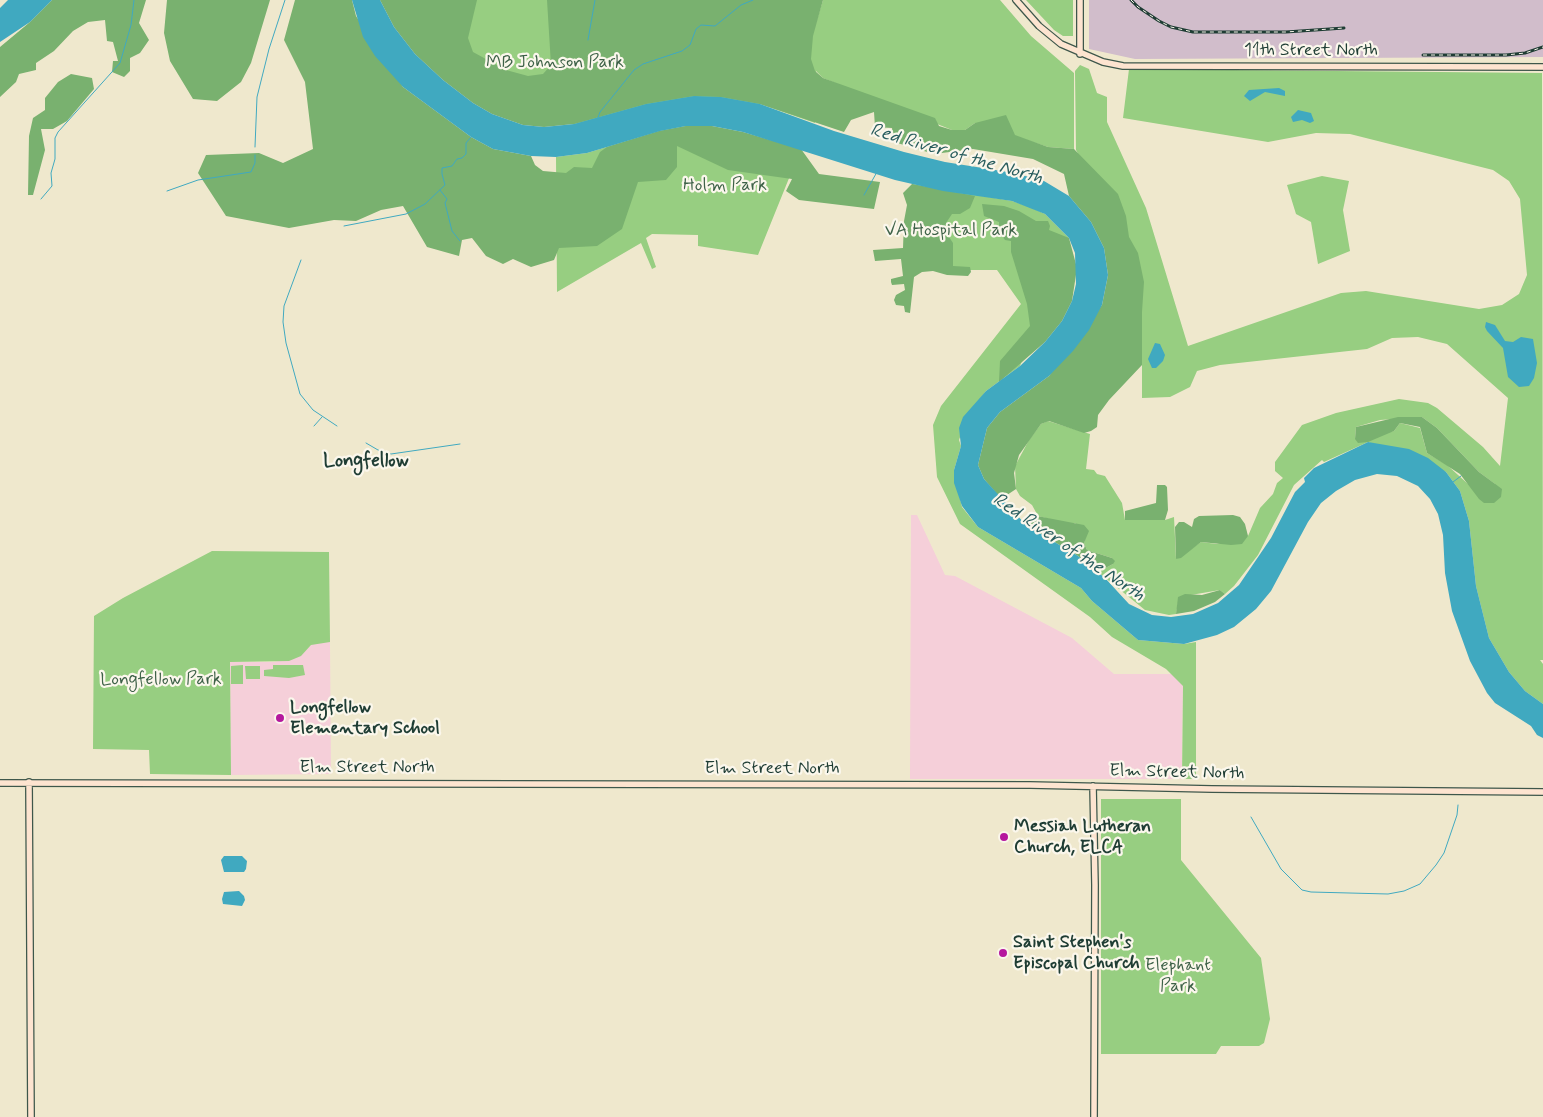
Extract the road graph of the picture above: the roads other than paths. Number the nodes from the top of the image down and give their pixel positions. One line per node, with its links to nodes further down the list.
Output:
1 (1016, 0): 3 (street, 11th Street North)
2 (1080, 0): 3 (street)
3 (1080, 54): 4 (street, 11th Street North)
4 (1543, 67)
5 (0, 782): 6 (street, Elm Street North)
6 (29, 782): 7 (street, Elm Street North); 9 (street)
7 (1093, 786): 8 (street, Elm Street North); 10 (street)
8 (1543, 792)
9 (31, 1117)
10 (1094, 1117)

